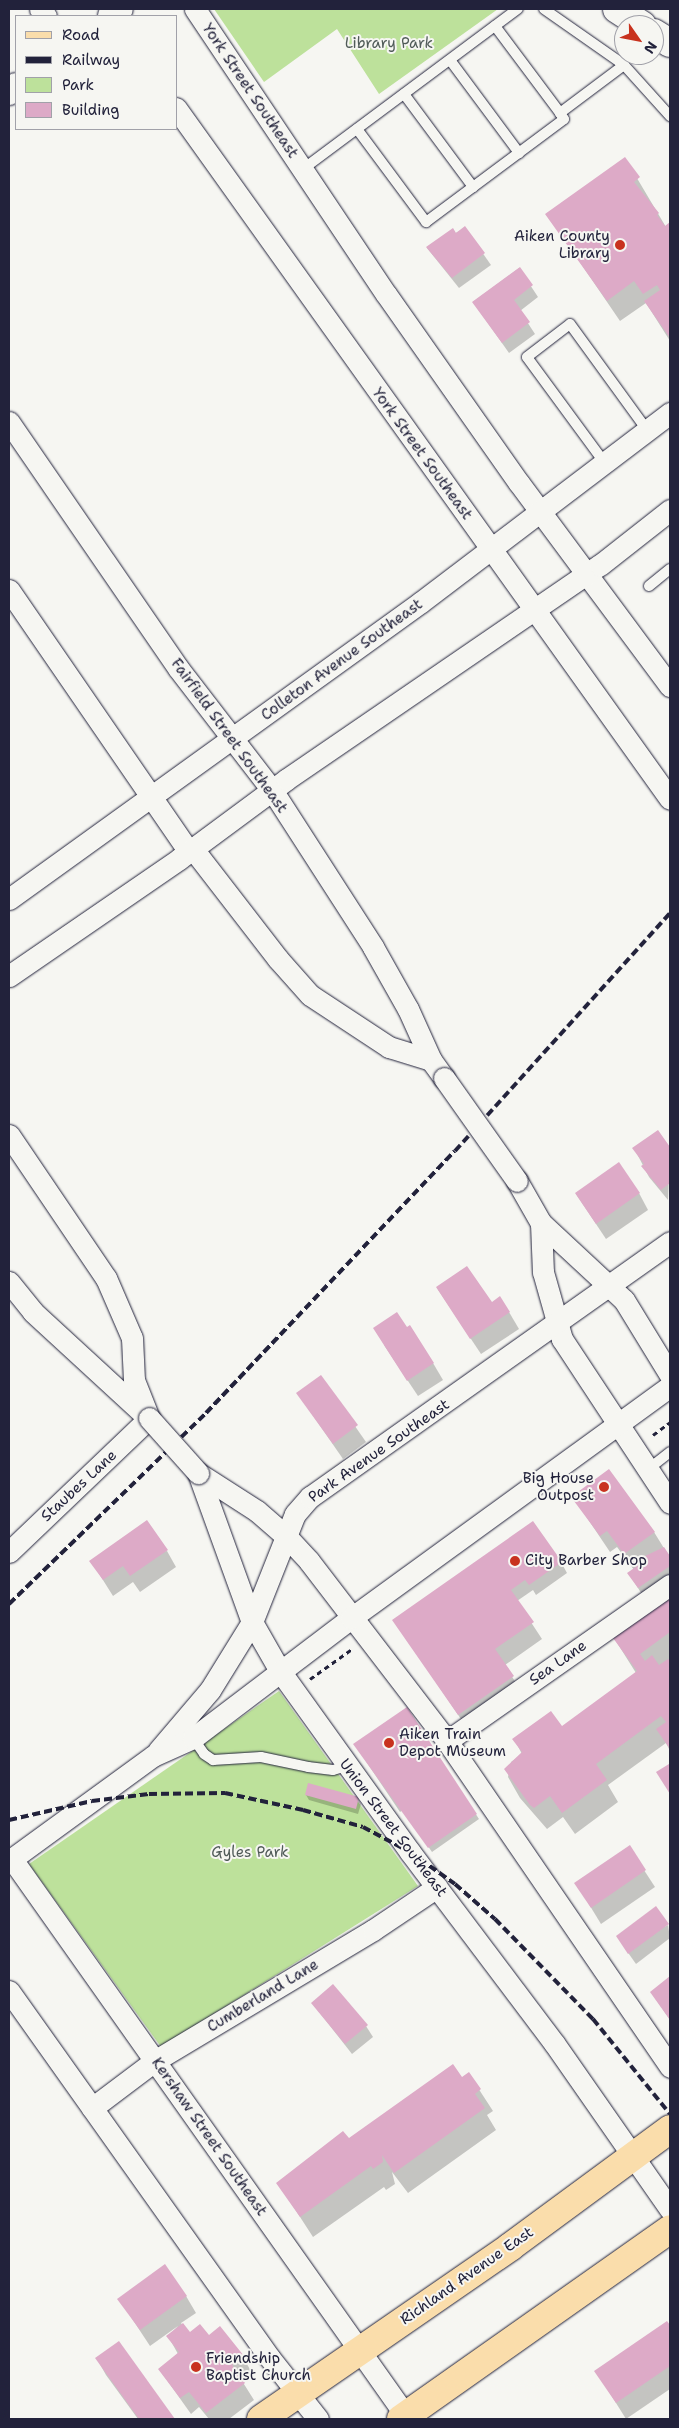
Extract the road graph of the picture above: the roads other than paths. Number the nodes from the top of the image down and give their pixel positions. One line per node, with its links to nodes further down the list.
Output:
1 (195, 9): 14 (street, York Street Southeast)
2 (518, 9): 4 (lane)
3 (544, 9): 5 (lane)
4 (495, 26): 6 (lane); 10 (lane)
5 (614, 58)
6 (450, 60): 8 (lane); 13 (lane)
7 (624, 65): 10 (lane); 11 (lane)
8 (404, 94): 12 (lane); 15 (lane)
9 (178, 111): 22 (street, York Street Southeast)
10 (560, 113): 13 (lane)
11 (670, 116)
12 (357, 129): 14 (lane); 15 (lane)
13 (519, 153): 15 (lane)
14 (303, 169): 20 (street, York Street Southeast)
15 (473, 187)
16 (670, 413): 18 (street, Colleton Avenue Southeast)
17 (9, 422): 29 (street, Fairfield Street Southeast)
18 (647, 430): 19 (street, Colleton Avenue Southeast); 19 (lane)
19 (604, 462): 20 (street, Colleton Avenue Southeast)
20 (540, 510): 22 (street, Colleton Avenue Southeast); 24 (street, York Street Southeast)
21 (670, 510): 24 (street)
22 (489, 549): 27 (street, York Street Southeast); 29 (street, Colleton Avenue Southeast)
23 (670, 569): 25 (lane)
24 (587, 573): 27 (street); 28 (street, York Street Southeast)
25 (650, 586)
26 (9, 590): 31 (street)
27 (533, 611): 30 (street); 32 (street, York Street Southeast)
28 (670, 686)
29 (233, 740): 30 (street, Fairfield Street Southeast); 31 (street, Colleton Avenue Southeast)
30 (272, 790): 33 (street); 36 (street, Fairfield Street Southeast)
31 (150, 796): 33 (street); 34 (street, Colleton Avenue Southeast)
32 (670, 799)
33 (191, 850): 35 (street); 36 (street)
34 (9, 899)
35 (9, 976)
36 (431, 1060): 38 (street, Fairfield Street Southeast, bridge)
37 (9, 1135): 45 (street, Union Street Southeast)
38 (541, 1223): 41 (street, Fairfield Street Southeast); 42 (street, Fairfield Street Southeast)
39 (670, 1242): 41 (street, Park Avenue Southeast)
40 (9, 1282): 45 (street, Union Street Southeast)
41 (608, 1286): 42 (street, Park Avenue Southeast); 43 (street, Fairfield Street Southeast)
42 (557, 1324): 46 (street, Fairfield Street Southeast); 51 (street, Park Avenue Southeast)
43 (670, 1375)
44 (670, 1386): 46 (street, Park Avenue Southeast)
45 (149, 1418): 49 (street, Union Street Southeast, bridge); 52 (street, Staubes Lane)
46 (616, 1423): 48 (street, Fairfield Street Southeast); 54 (street, Park Avenue Southeast)
47 (670, 1452): 48 (lane)
48 (646, 1470): 50 (street, Fairfield Street Southeast)
49 (198, 1473): 51 (street, Union Street Southeast); 55 (street, Union Street Southeast)
50 (670, 1503)
51 (286, 1535): 54 (street, Union Street Southeast); 55 (street, Park Avenue Southeast)
52 (9, 1552)
53 (670, 1586): 58 (street, Sea Lane)
54 (351, 1618): 56 (street, Park Avenue Southeast); 58 (street, Union Street Southeast)
55 (252, 1622): 56 (street, Union Street Southeast); 59 (street, Park Avenue Southeast)
56 (280, 1671): 57 (street, Park Avenue Southeast); 60 (street, Union Street Southeast)
57 (193, 1738): 59 (street, Park Avenue Southeast); 60 (lane)
58 (447, 1741): 65 (street, Union Street Southeast)
59 (153, 1756): 61 (street, Park Avenue Southeast)
60 (347, 1766): 62 (street, Union Street Southeast)
61 (10, 1860): 64 (street, Kershaw Street Southeast)
62 (437, 1887): 64 (street, Cumberland Lane); 68 (street, Union Street Southeast)
63 (9, 1991): 66 (street)
64 (156, 2060): 66 (street, Cumberland Lane); 71 (street, Kershaw Street Southeast)
65 (670, 2066)
66 (92, 2108): 72 (street)
67 (670, 2129): 68 (main road, Richland Avenue East)
68 (634, 2157): 69 (street, Union Street Southeast); 71 (main road, Richland Avenue East)
69 (670, 2209)
70 (670, 2229): 73 (main road)
71 (359, 2350): 72 (main road, Richland Avenue East); 73 (street, Kershaw Street Southeast)
72 (299, 2393): 74 (main road, Richland Avenue East); 75 (street)
73 (405, 2418)
74 (261, 2419)
75 (318, 2419)

